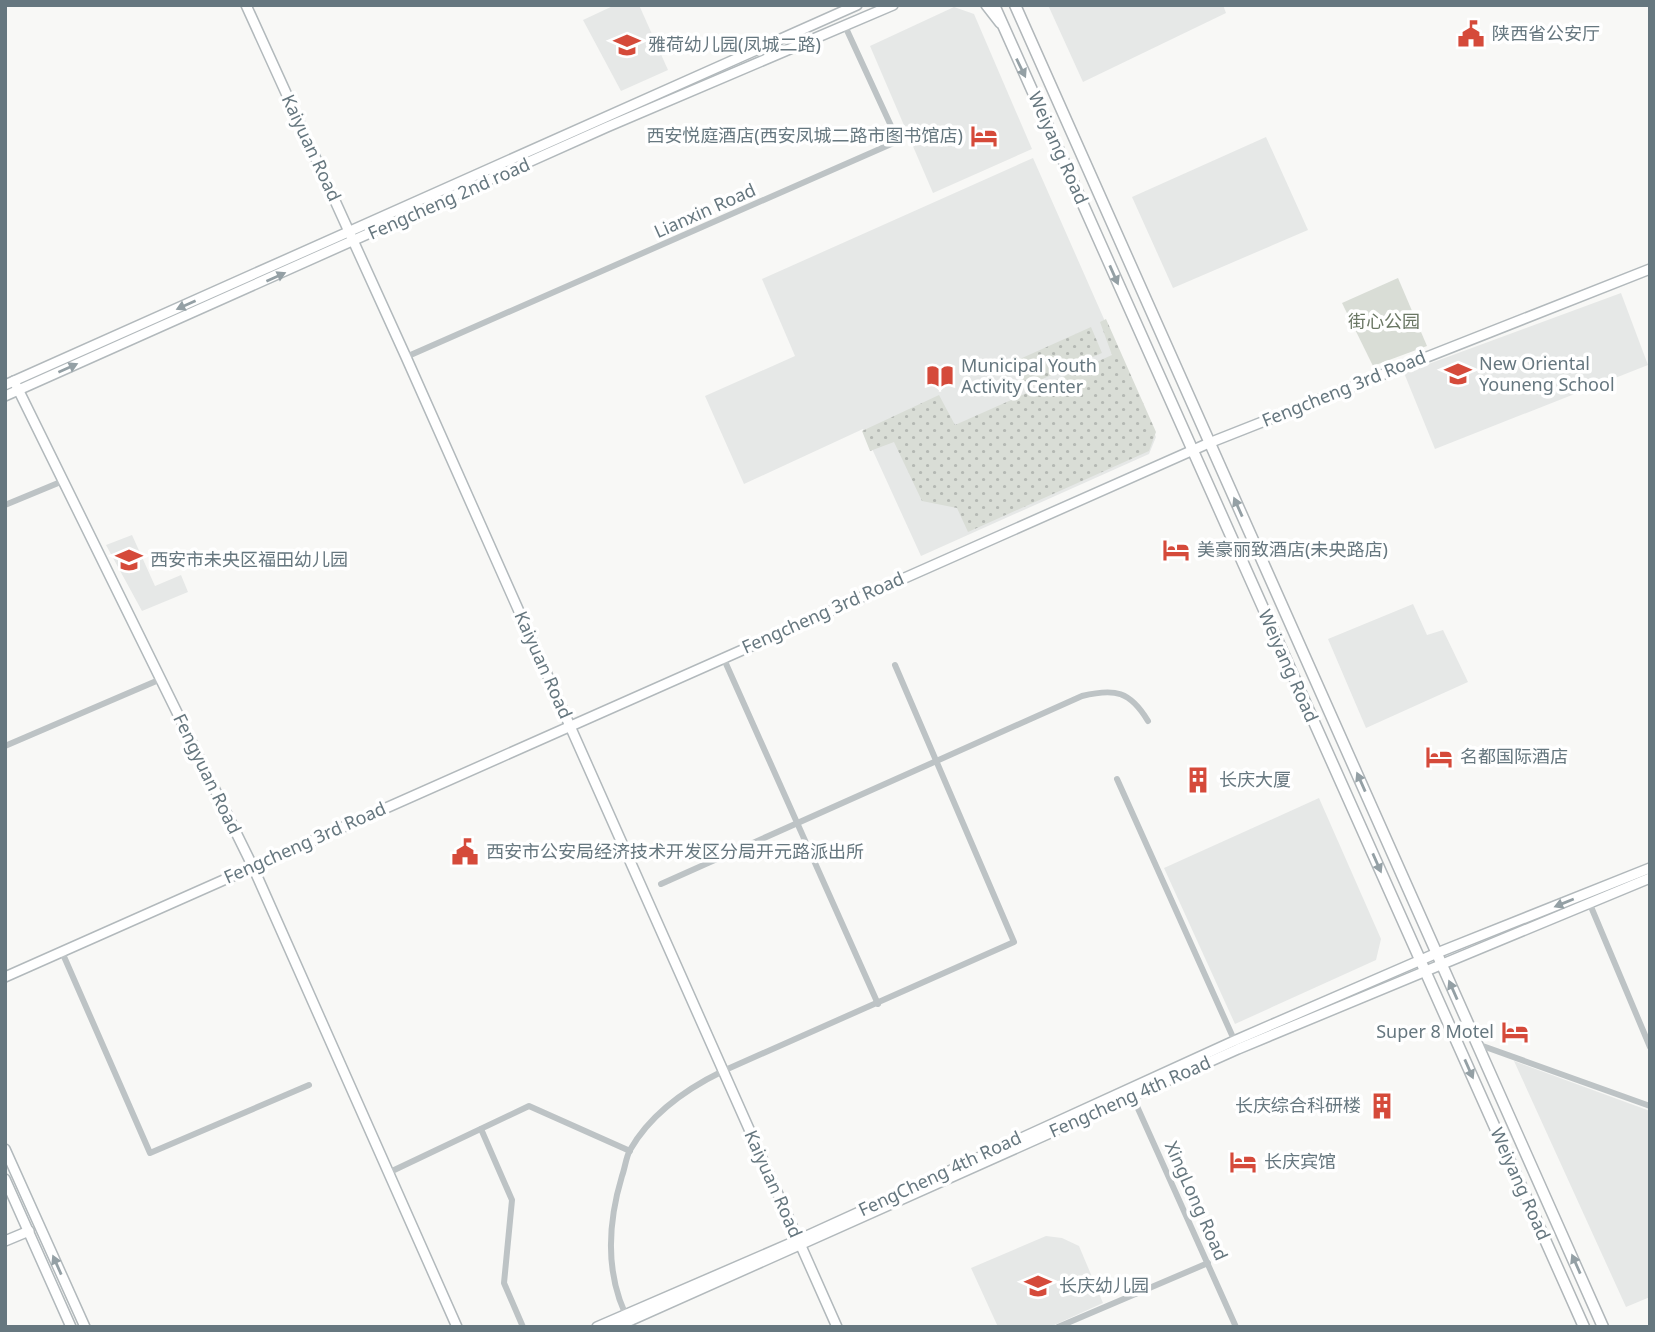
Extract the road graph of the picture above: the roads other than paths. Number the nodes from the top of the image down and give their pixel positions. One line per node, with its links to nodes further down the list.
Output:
1 (246, 5): 11 (street, Kaiyuan Road)
2 (857, 5): 11 (street, Fengcheng 2nd road)
3 (893, 5): 9 (street, Fengcheng 2nd road)
4 (986, 5): 10 (street)
5 (994, 5): 10 (main road, Weiyang Road)
6 (1015, 5): 8 (main road, Weiyang Road)
7 (1022, 5): 8 (street)
8 (1026, 25): 18 (main road, Weiyang Road)
9 (845, 26): 12 (street, Fengcheng 2nd road); 14 (street, Lianxin Road)
10 (1002, 27): 19 (main road, Weiyang Road, one-way to 19)
11 (349, 232): 12 (street, Kaiyuan Road); 15 (street, Fengcheng 2nd road, one-way to 15)
12 (354, 243): 14 (street, Kaiyuan Road); 16 (street, Fengcheng 2nd road, one-way to 12)
13 (1650, 269): 18 (street, Fengcheng 3rd Road)
14 (406, 357): 26 (street, Kaiyuan Road)
15 (10, 383): 16 (street, Fengyuan Road)
16 (19, 390): 17 (street, Fengcheng 2nd road); 20 (street, Fengyuan Road)
17 (5, 396)
18 (1209, 443): 19 (street, Fengcheng 3rd Road); 37 (main road, Weiyang Road, one-way to 18)
19 (1191, 451): 22 (street, Fengcheng 3rd Road); 38 (main road, Weiyang Road, one-way to 38)
20 (63, 481): 21 (street); 24 (street, Fengyuan Road)
21 (5, 505)
22 (723, 657): 26 (street, Fengcheng 3rd Road); 30 (street)
23 (895, 664): 28 (street)
24 (161, 679): 27 (street); 31 (street, Fengyuan Road)
25 (1148, 721): 28 (street)
26 (570, 725): 31 (street, Fengcheng 3rd Road); 44 (street, Kaiyuan Road)
27 (5, 746)
28 (936, 761): 30 (street); 40 (street)
29 (1117, 779): 42 (street)
30 (797, 823): 34 (street); 40 (street)
31 (253, 867): 36 (street, Fengcheng 3rd Road); 51 (street, Fengyuan Road)
32 (1650, 868): 35 (street)
33 (1650, 878): 35 (street)
34 (661, 884)
35 (1588, 898): 37 (street); 43 (street)
36 (62, 952): 39 (street, Fengcheng 3rd Road); 45 (street)
37 (1439, 958): 38 (street, FengCheng 4th Road); 41 (main road, Weiyang Road, one-way to 37)
38 (1424, 965): 42 (street, FengCheng 4th Road); 67 (main road, Weiyang Road, one-way to 67)
39 (5, 977)
40 (878, 1004): 44 (street)
41 (1477, 1044): 47 (street); 68 (main road, Weiyang Road, one-way to 41)
42 (1236, 1045): 46 (street, FengCheng 4th Road)
43 (1650, 1047)
44 (723, 1071): 50 (street); 55 (street, Kaiyuan Road)
45 (309, 1085)
46 (1131, 1092): 55 (street, FengCheng 4th Road); 56 (street, XingLong Road)
47 (1650, 1106)
48 (481, 1129): 50 (street); 51 (street); 61 (street)
49 (5, 1149): 59 (street, one-way to 49)
50 (630, 1151): 57 (street)
51 (390, 1172): 60 (street, Fengyuan Road)
52 (5, 1179): 53 (street)
53 (29, 1231): 54 (street); 58 (street)
54 (5, 1241)
55 (799, 1243): 57 (street, FengCheng 4th Road); 64 (street, Kaiyuan Road)
56 (1208, 1262): 65 (street); 66 (street, XingLong Road)
57 (628, 1321): 62 (street, FengCheng 4th Road); 63 (street)
58 (71, 1327)
59 (85, 1327)
60 (457, 1327)
61 (523, 1327)
62 (597, 1327)
63 (616, 1327)
64 (837, 1327)
65 (1058, 1327)
66 (1236, 1327)
67 (1584, 1327)
68 (1603, 1327)

